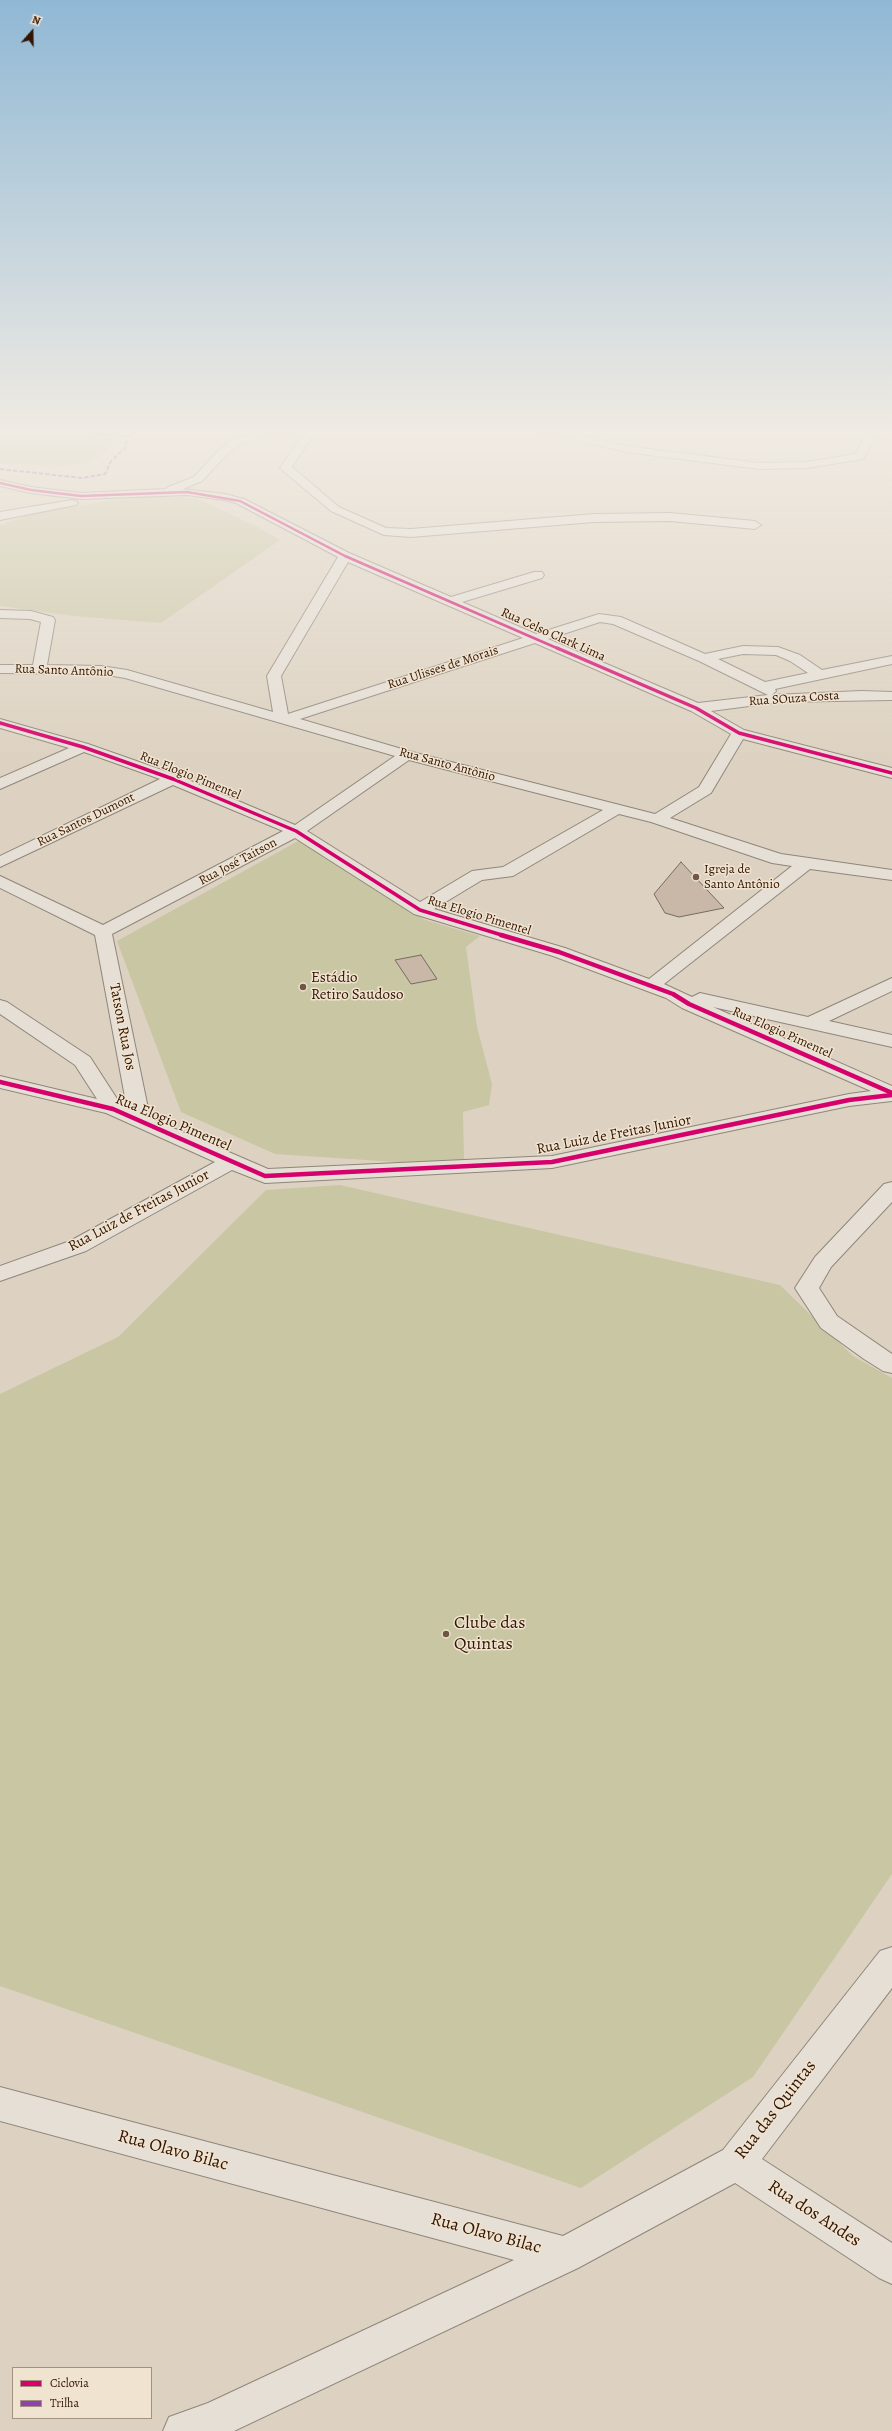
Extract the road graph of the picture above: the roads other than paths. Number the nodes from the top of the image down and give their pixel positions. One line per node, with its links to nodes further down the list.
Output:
1 (317, 541): 2 (street, Rua Celso Clark Lima)
2 (345, 556): 4 (street, Rua Celso Clark Lima); 16 (street)
3 (538, 575): 4 (street)
4 (451, 602): 6 (street, Rua Celso Clark Lima)
5 (0, 614): 9 (street)
6 (534, 639): 7 (street, Rua Ulisses de Morais); 15 (street, Rua Celso Clark Lima); 16 (street, Rua Ulisses de Morais)
7 (704, 658): 11 (street); 12 (street)
8 (892, 660): 11 (street)
9 (40, 668): 10 (street, Rua Santo Antônio); 16 (street, Rua Santo Antônio)
10 (0, 669)
11 (820, 674): 12 (street)
12 (763, 687): 14 (street)
13 (892, 696): 14 (street, Rua SOuza Costa)
14 (780, 698): 15 (street, Rua SOuza Costa)
15 (696, 708): 18 (street, Rua Celso Clark Lima)
16 (284, 718): 20 (street, Rua Santo Antônio)
17 (0, 723): 19 (street, Rua Elogio Pimentel)
18 (739, 733): 21 (street, Rua Celso Clark Lima); 25 (street)
19 (82, 748): 22 (street, Rua Elogio Pimentel); 23 (street)
20 (407, 755): 24 (street, Rua Santo Antônio); 26 (street, Rua José Taitson)
21 (892, 773)
22 (173, 779): 26 (street, Rua Elogio Pimentel); 27 (street, Rua Santos Dumont)
23 (0, 784)
24 (617, 809): 25 (street, Rua Santo Antônio); 31 (street)
25 (657, 818): 28 (street, Rua Santo Antônio)
26 (296, 831): 31 (street, Rua Elogio Pimentel); 32 (street, Rua José Taitson)
27 (0, 862)
28 (805, 864): 29 (street, Rua Santo Antônio); 34 (street)
29 (892, 875)
30 (0, 881): 32 (street)
31 (420, 910): 34 (street, Rua Elogio Pimentel)
32 (103, 932): 42 (street, Tatson Rua Jos)
33 (892, 984): 37 (street)
34 (651, 986): 35 (street, Rua Elogio Pimentel)
35 (673, 994): 37 (street); 40 (street, Rua Elogio Pimentel)
36 (0, 1006): 41 (street)
37 (813, 1022): 38 (street)
38 (892, 1041)
39 (0, 1082): 41 (street, Rua Elogio Pimentel)
40 (892, 1094): 44 (street, Rua Luiz de Freitas Junior)
41 (113, 1109): 42 (street, Rua Elogio Pimentel)
42 (140, 1121): 43 (street, Rua Elogio Pimentel)
43 (232, 1161): 44 (street, Rua Elogio Pimentel); 46 (street, Rua Luiz de Freitas Junior)
44 (265, 1176)
45 (892, 1189): 47 (street)
46 (0, 1274)
47 (892, 1365)
48 (892, 1962): 50 (street, Rua das Quintas)
49 (0, 2104): 51 (street, Rua Olavo Bilac)
50 (736, 2163): 51 (street, Rua das Quintas); 52 (street, Rua dos Andes)
51 (565, 2255): 53 (street, Rua Olavo Bilac)
52 (892, 2265)
53 (205, 2428)

